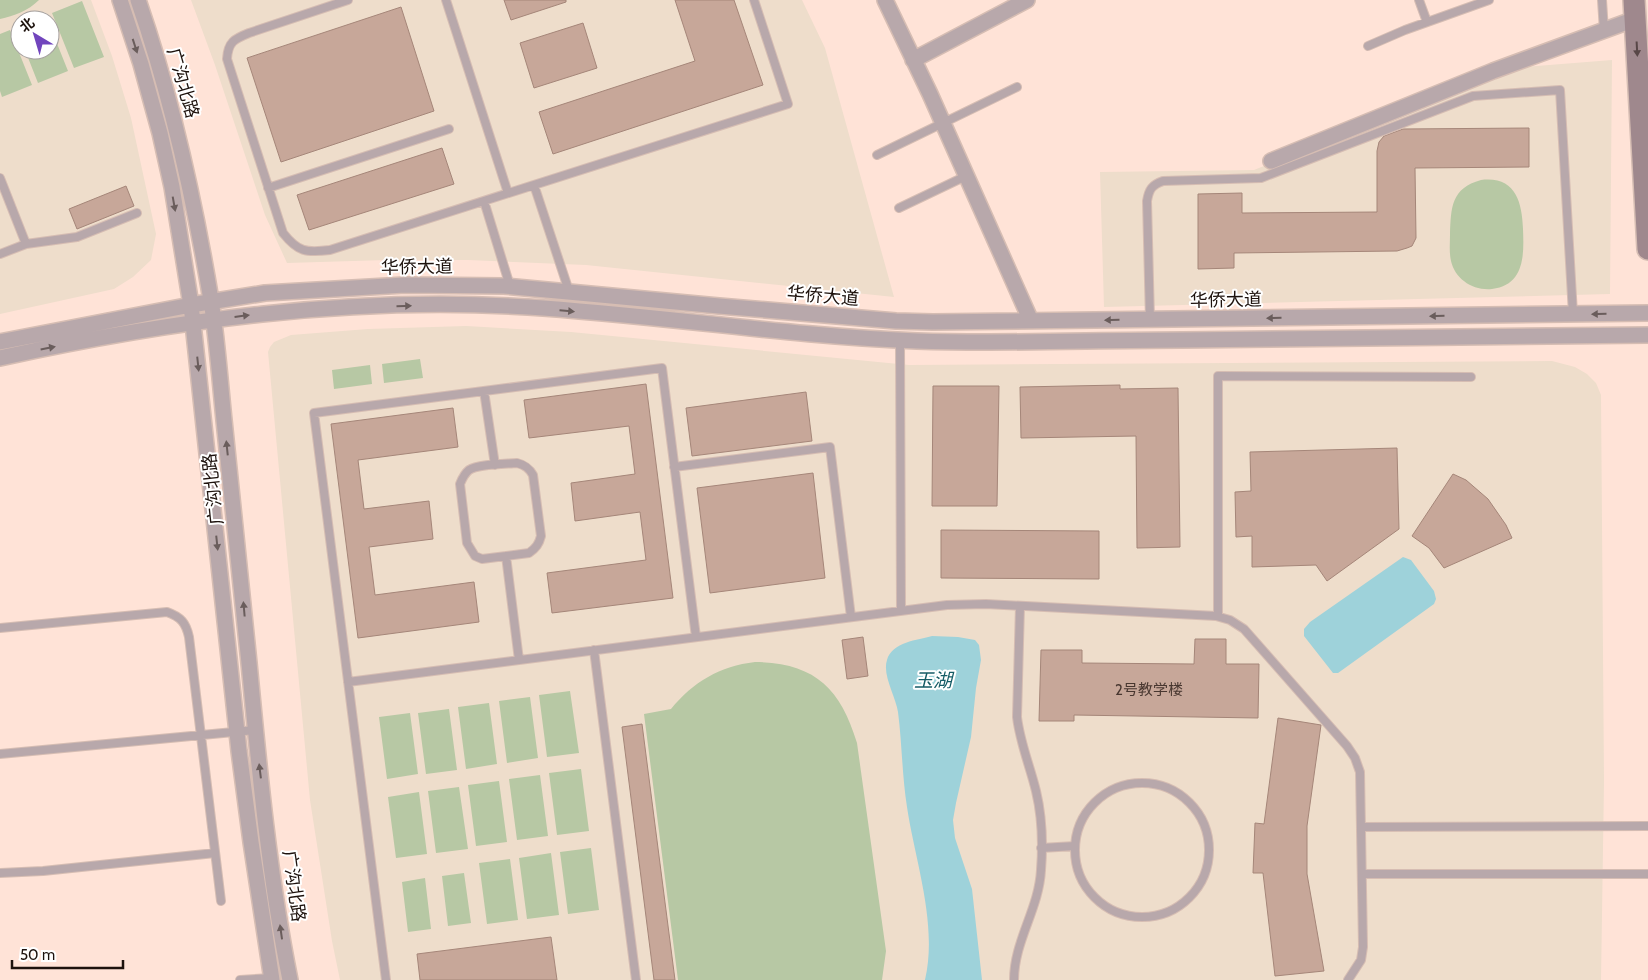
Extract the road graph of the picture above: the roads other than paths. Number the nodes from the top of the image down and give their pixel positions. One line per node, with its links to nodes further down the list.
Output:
1 (120, 0): 35 (street, 广沟北路, one-way to 35)
2 (138, 0): 34 (street, 广沟北路)
3 (348, 0): 24 (lane)
4 (446, 0): 25 (lane)
5 (754, 0): 23 (lane)
6 (885, 0): 15 (street)
7 (1027, 0): 15 (street)
8 (1420, 0): 12 (lane)
9 (1489, 0): 12 (lane)
10 (1602, 0): 13 (lane)
11 (1635, 10): 13 (street); 30 (main road, one-way to 30)
12 (1427, 22): 14 (lane)
13 (1604, 31): 20 (street)
14 (1368, 46)
15 (914, 60): 17 (street)
16 (1016, 87): 17 (lane)
17 (942, 123): 19 (lane); 21 (street)
18 (449, 129): 24 (lane)
19 (877, 155)
20 (1271, 161)
21 (966, 176): 27 (lane); 40 (street)
22 (0, 178): 29 (lane)
23 (534, 185): 25 (lane); 33 (lane)
24 (268, 188): 26 (lane)
25 (508, 193): 26 (lane)
26 (484, 201): 32 (lane)
27 (899, 208)
28 (137, 214): 29 (lane)
29 (26, 244): 31 (lane)
30 (1648, 249)
31 (0, 254)
32 (510, 286): 33 (street, 华侨大道); 34 (street, 华侨大道)
33 (569, 291): 40 (street, 华侨大道)
34 (211, 301): 35 (street, 华侨大道); 38 (street, 广沟北路)
35 (192, 304): 41 (street, 广沟北路); 44 (street, 华侨大道)
36 (1648, 313): 37 (street, 华侨大道, one-way to 37)
37 (1574, 314): 39 (street, 华侨大道, one-way to 39); 39 (lane)
38 (214, 320): 41 (street); 43 (street, one-way to 43); 60 (street, 广沟北路, one-way to 38)
39 (1150, 320): 40 (street, 华侨大道, one-way to 40)
40 (1031, 321)
41 (194, 322): 45 (street, one-way to 41); 61 (street, 广沟北路, one-way to 61)
42 (1648, 336): 43 (street)
43 (900, 340): 52 (lane)
44 (0, 342)
45 (0, 358)
46 (1472, 377): 53 (lane)
47 (484, 391): 48 (lane); 49 (lane); 59 (lane)
48 (494, 466): 50 (lane); 50 (lane)
49 (674, 467): 54 (lane); 56 (lane)
50 (506, 556): 58 (lane)
51 (1020, 606): 52 (lane); 53 (lane); 67 (lane)
52 (901, 611): 54 (lane)
53 (1218, 616): 65 (lane)
54 (850, 617): 56 (lane)
55 (0, 628): 62 (lane)
56 (696, 637): 57 (lane)
57 (594, 650): 58 (lane); 77 (lane)
58 (519, 660): 59 (lane)
59 (348, 682): 76 (lane)
60 (255, 730): 61 (lane); 75 (street, 广沟北路, one-way to 60)
61 (238, 732): 62 (lane); 73 (street, 广沟北路)
62 (201, 735): 63 (lane); 68 (lane)
63 (0, 754)
64 (1648, 826): 65 (lane)
65 (1361, 827): 70 (lane)
66 (1075, 846): 66 (lane); 67 (lane)
67 (1041, 848): 78 (lane)
68 (215, 853): 69 (lane); 72 (lane)
69 (0, 873)
70 (1362, 874): 71 (lane); 79 (lane)
71 (1648, 874)
72 (221, 902)
73 (272, 979): 74 (lane)
74 (240, 980)
75 (290, 980)
76 (386, 980)
77 (636, 980)
78 (1014, 980)
79 (1348, 980)

